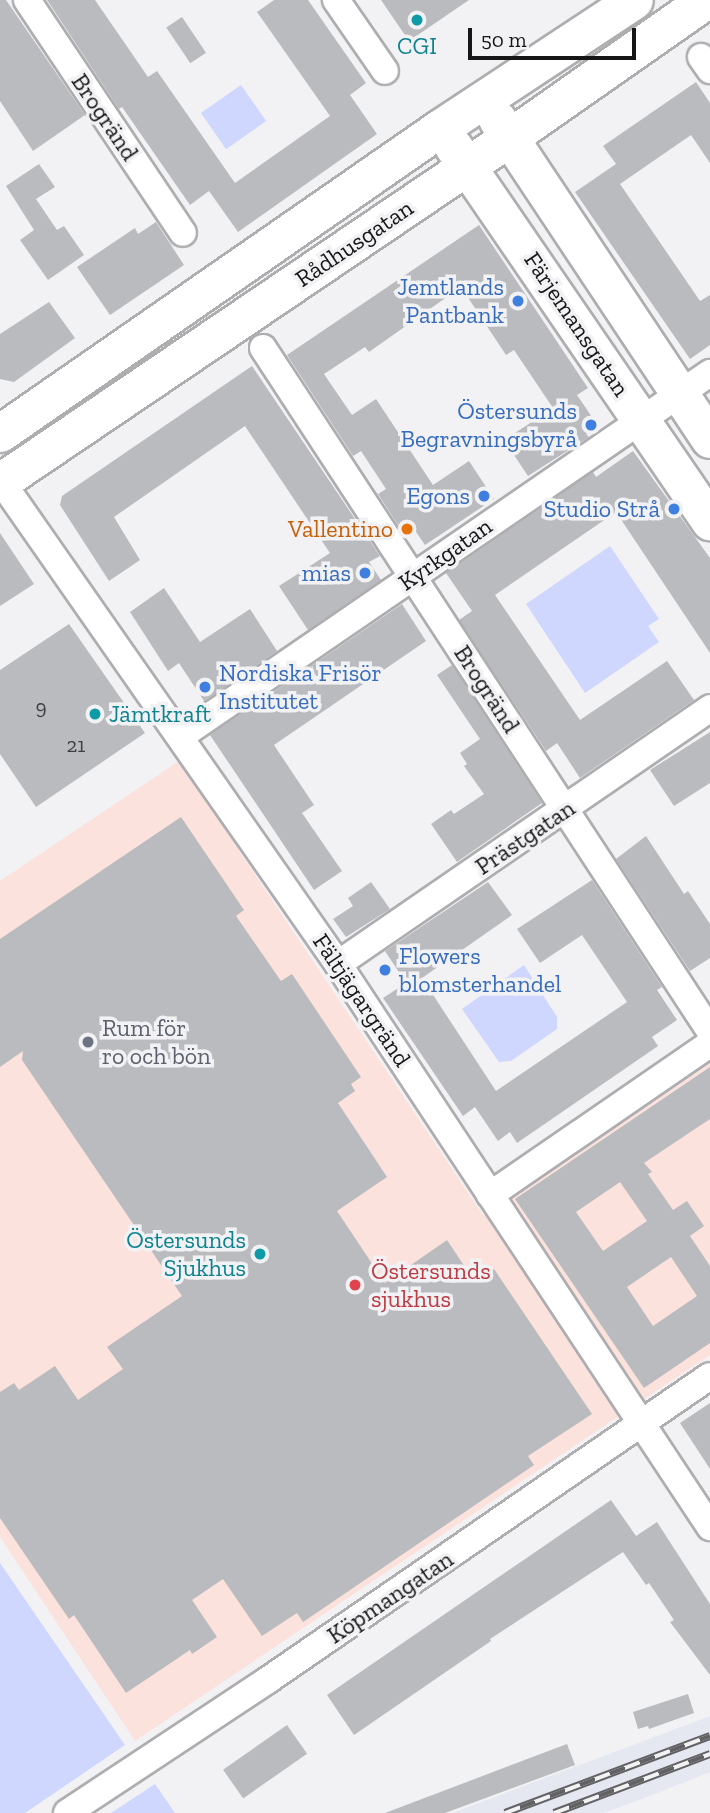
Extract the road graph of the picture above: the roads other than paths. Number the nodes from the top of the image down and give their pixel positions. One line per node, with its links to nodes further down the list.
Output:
1 (27, 0): 10 (street, Brogränd)
2 (337, 0): 5 (street)
3 (634, 0): 6 (main road, Rådhusgatan)
4 (706, 0): 8 (main road, Rådhusgatan)
5 (385, 71)
6 (484, 101): 7 (main road, Rådhusgatan); 8 (main road, Färjemansgatan)
7 (440, 128): 9 (main road, Färjemansgatan); 15 (main road, Rådhusgatan)
8 (510, 137): 9 (main road, Rådhusgatan); 13 (main road, Färjemansgatan)
9 (467, 166): 14 (main road, Färjemansgatan); 17 (main road, Rådhusgatan)
10 (183, 233)
11 (263, 348): 19 (street, Brogränd)
12 (710, 373): 13 (street, Kyrkgatan)
13 (680, 393): 14 (street, Kyrkgatan); 16 (main road, Färjemansgatan)
14 (641, 419): 18 (main road, Färjemansgatan); 19 (street, Kyrkgatan)
15 (0, 433)
16 (710, 439)
17 (1, 482): 21 (street, Fältjägargränd)
18 (710, 521)
19 (413, 576): 21 (street, Kyrkgatan); 22 (street, Brogränd)
20 (710, 708): 22 (street, Prästgatan)
21 (181, 736): 23 (street, Fältjägargränd)
22 (563, 811): 23 (street, Prästgatan); 24 (street, Brogränd)
23 (338, 964): 26 (street, Fältjägargränd)
24 (710, 1031)
25 (710, 1044): 26 (street)
26 (490, 1195): 28 (street, Fältjägargränd)
27 (710, 1376): 28 (street, Köpmangatan)
28 (641, 1423): 29 (street, Fältjägargränd); 30 (street, Köpmangatan)
29 (710, 1527)
30 (67, 1813)

